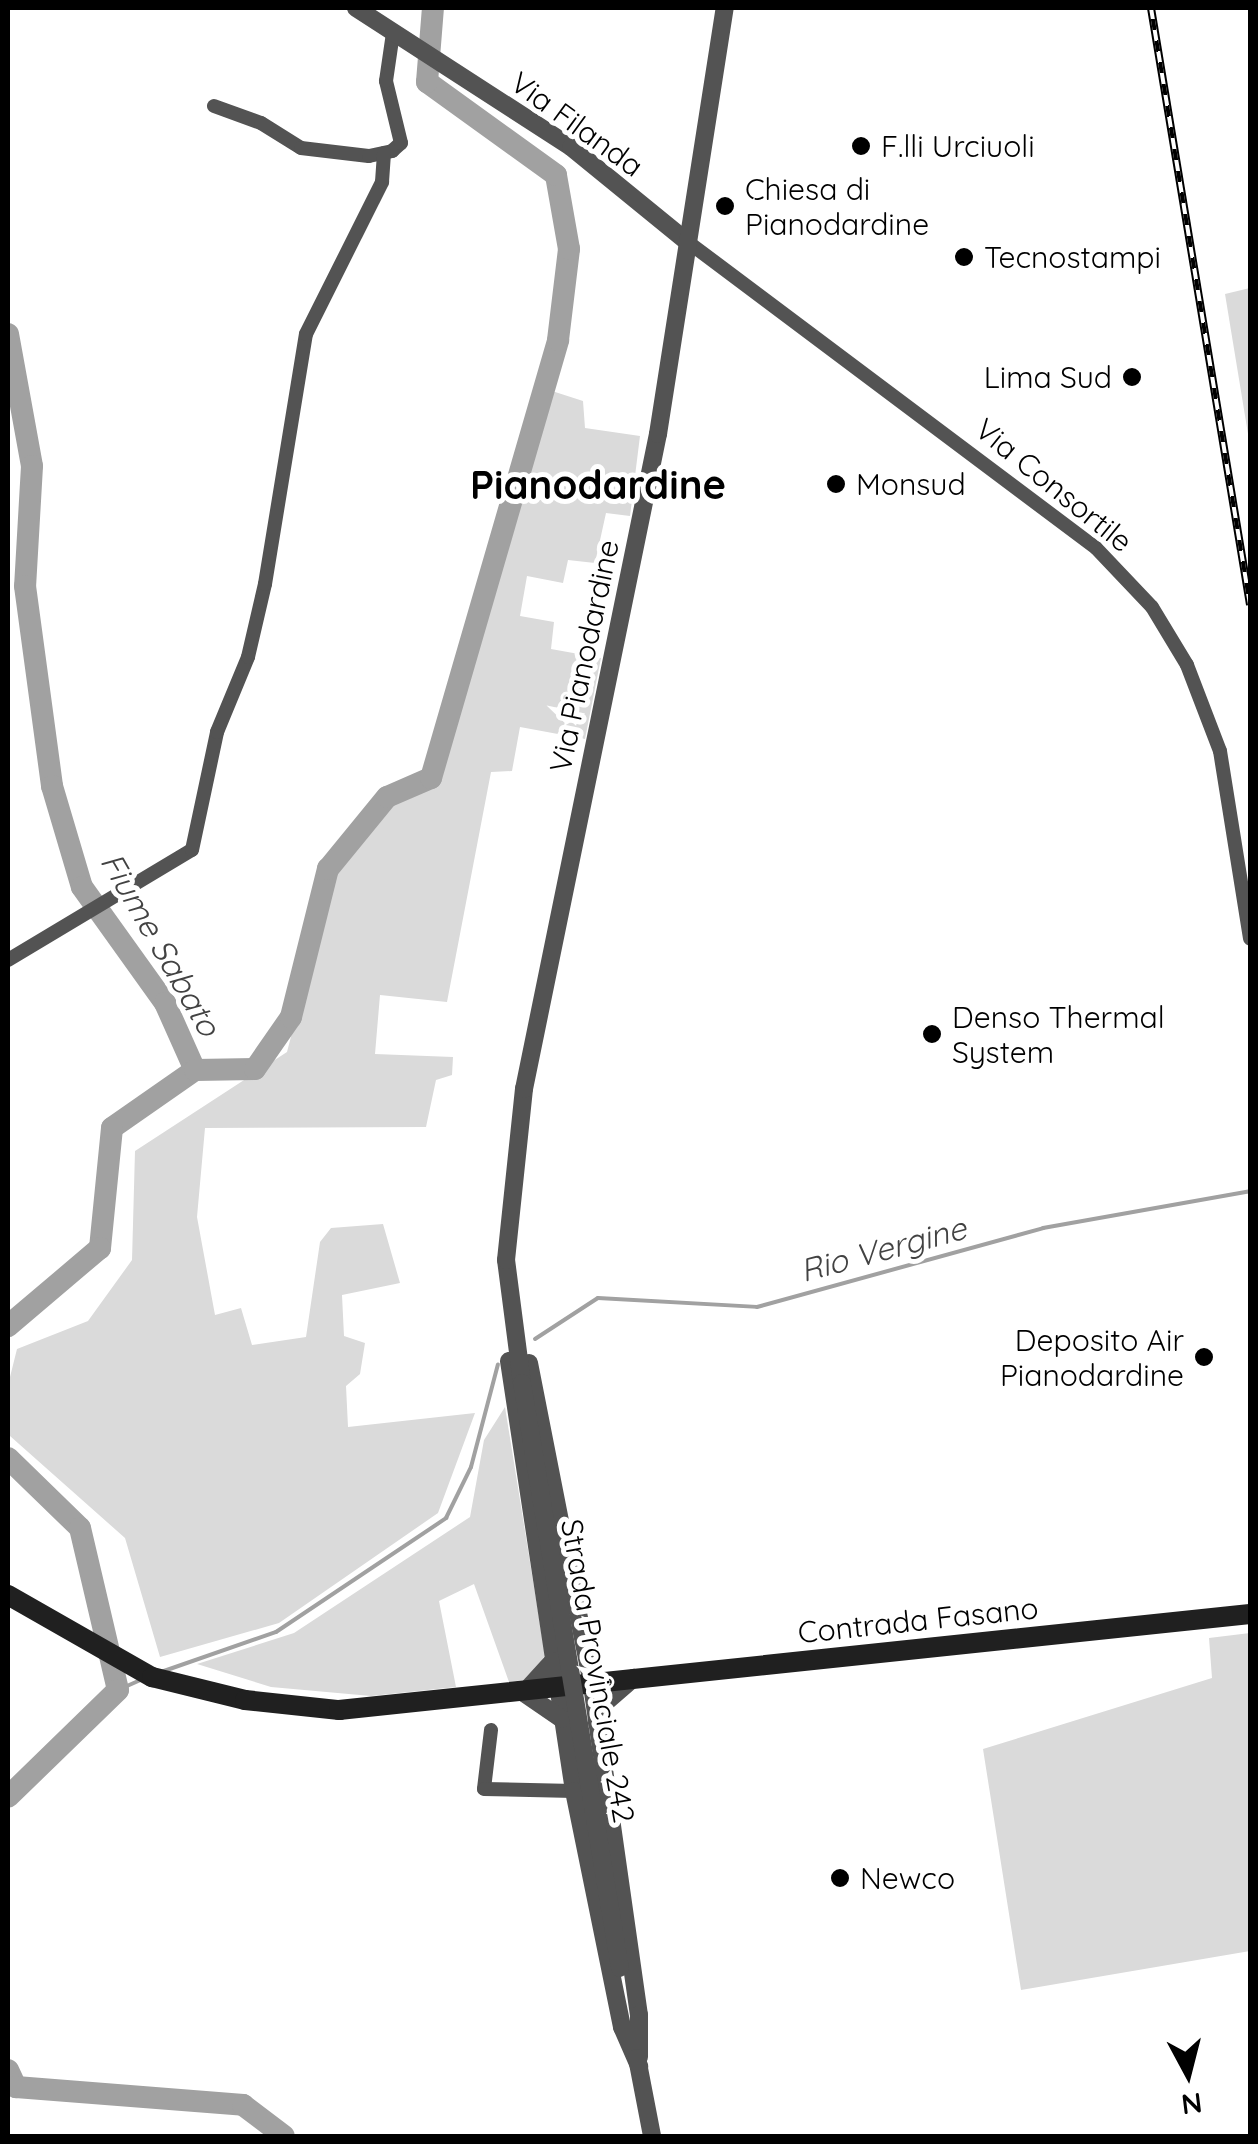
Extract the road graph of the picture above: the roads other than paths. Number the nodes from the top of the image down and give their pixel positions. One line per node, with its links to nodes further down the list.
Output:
1 (356, 8): 3 (street)
2 (725, 8): 6 (street, Via Pianodardine)
3 (394, 33): 5 (street); 6 (street, Via Filanda)
4 (214, 106): 5 (street)
5 (384, 153): 8 (street)
6 (684, 239): 7 (street, Via Consortile); 9 (street, Via Pianodardine)
7 (1250, 938)
8 (8, 960)
9 (512, 1316): 12 (street); 13 (street); 22 (street, Strada Provinciale 242, bridge)
10 (8, 1596): 17 (main road, Contrada Fasano)
11 (1250, 1614): 14 (main road, Contrada Fasano)
12 (581, 1640): 14 (street); 15 (street)
13 (553, 1661): 16 (street); 17 (street)
14 (628, 1679): 15 (main road, Contrada Fasano); 19 (street)
15 (592, 1685): 16 (main road, Contrada Fasano); 19 (street)
16 (558, 1690): 17 (main road, Contrada Fasano); 18 (street)
17 (524, 1693): 18 (street)
18 (562, 1719): 21 (street)
19 (597, 1724): 22 (street)
20 (491, 1730): 21 (street)
21 (574, 1790): 22 (street)
22 (638, 2066): 23 (street)
23 (652, 2136)

